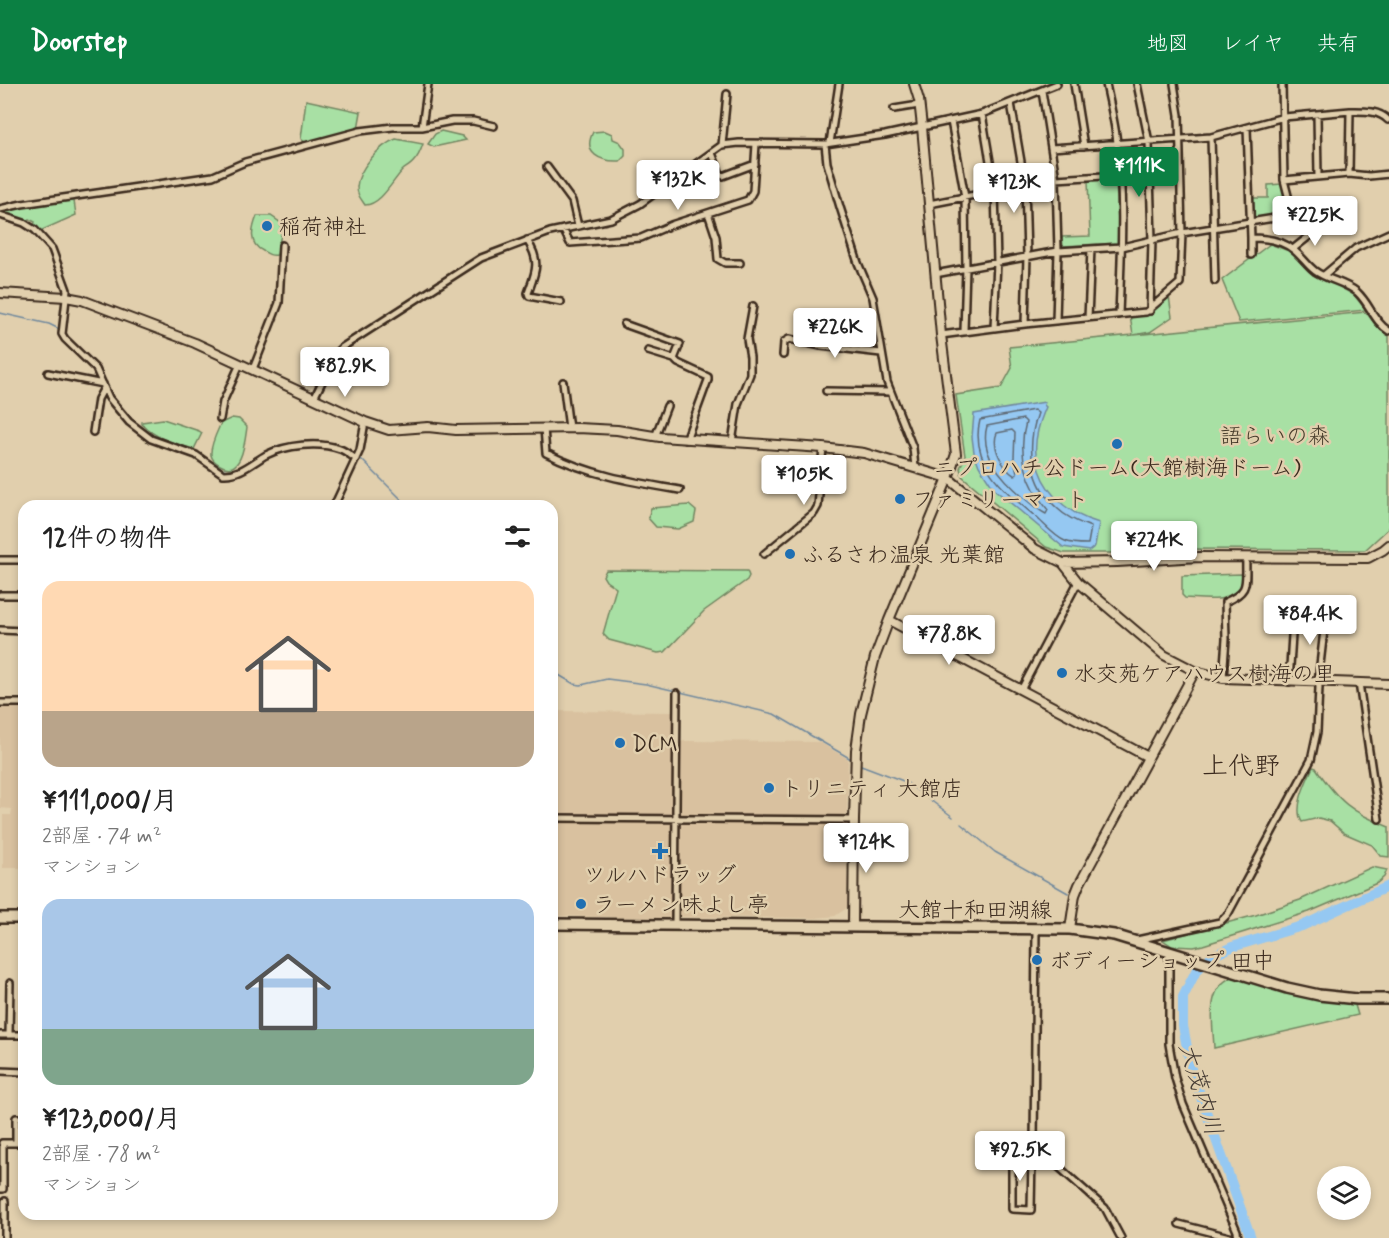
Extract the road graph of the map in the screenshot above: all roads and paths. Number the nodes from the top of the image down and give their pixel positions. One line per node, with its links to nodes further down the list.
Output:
1 (428, 84): 22 (street)
2 (839, 84): 28 (street)
3 (914, 84): 13 (street)
4 (1057, 84): 10 (street)
5 (1074, 84): 32 (street)
6 (1106, 84): 30 (street)
7 (1137, 84): 27 (street)
8 (1174, 84): 26 (street)
9 (1282, 84): 18 (street)
10 (1042, 91): 12 (street); 33 (street)
11 (727, 94): 31 (street)
12 (1011, 103): 16 (street); 43 (street)
13 (919, 105): 14 (street); 23 (street)
14 (894, 109)
15 (1350, 111): 17 (street); 19 (street); 37 (street)
16 (982, 114): 20 (street); 44 (street)
17 (1317, 114): 18 (street); 40 (street)
18 (1284, 117): 24 (street); 42 (street)
19 (1388, 120)
20 (951, 121): 23 (street); 45 (street)
21 (494, 126): 22 (street)
22 (422, 127): 47 (street)
23 (922, 128): 28 (street); 46 (street)
24 (1247, 128): 25 (street); 50 (street)
25 (1211, 137): 26 (street); 53 (street)
26 (1179, 140): 27 (street); 55 (street)
27 (1149, 142): 30 (street); 59 (street)
28 (828, 143): 29 (street); 88 (street)
29 (756, 144): 31 (street); 35 (street)
30 (1118, 144): 32 (street); 39 (street)
31 (722, 145): 34 (street)
32 (1084, 146): 33 (street)
33 (1051, 148): 41 (street)
34 (712, 153): 35 (street); 51 (street)
35 (755, 164): 48 (street)
36 (547, 167): 51 (street)
37 (1349, 174): 38 (street); 40 (street)
38 (1389, 174)
39 (1120, 176): 41 (street); 61 (street)
40 (1318, 177): 42 (street)
41 (1056, 179): 43 (street); 64 (street)
42 (1284, 180): 50 (street)
43 (1025, 185): 44 (street); 66 (street)
44 (995, 191): 45 (street); 67 (street)
45 (965, 197): 46 (street); 69 (street)
46 (929, 204): 70 (street)
47 (0, 209)
48 (708, 213): 54 (street); 68 (street)
49 (0, 215): 74 (street)
50 (1250, 222): 53 (street); 57 (street)
51 (578, 226): 54 (street)
52 (1322, 226): 63 (street)
53 (1214, 228): 55 (street); 72 (street)
54 (563, 229): 58 (street)
55 (1182, 233): 59 (street); 77 (street)
56 (1389, 233): 71 (street)
57 (1251, 238): 63 (street); 65 (street)
58 (527, 240): 75 (street); 98 (street)
59 (1152, 240): 61 (street); 77 (street)
60 (282, 245): 92 (street)
61 (1122, 247): 62 (street); 78 (street)
62 (1091, 249): 64 (street); 79 (street)
63 (1293, 249): 71 (street)
64 (1058, 251): 66 (street); 80 (street)
65 (1251, 255)
66 (1027, 256): 67 (street); 82 (street)
67 (997, 262): 69 (street); 83 (street)
68 (740, 263)
69 (966, 268): 70 (street); 84 (street)
70 (935, 274): 86 (street)
71 (1324, 275): 85 (street)
72 (1215, 281)
73 (0, 293): 74 (street)
74 (66, 297): 91 (street); 95 (street)
75 (561, 302)
76 (753, 306): 107 (street)
77 (1150, 311): 78 (street)
78 (1119, 315): 79 (street)
79 (1088, 318): 80 (street)
80 (1056, 321): 82 (street)
81 (624, 324): 90 (street)
82 (1025, 324): 83 (street)
83 (994, 328): 84 (street)
84 (964, 331): 86 (street)
85 (1389, 332)
86 (941, 335): 111 (street)
87 (648, 351): 90 (street)
88 (881, 353): 89 (street); 97 (street)
89 (783, 355)
90 (674, 359): 106 (street)
91 (240, 364): 92 (street); 100 (street)
92 (254, 369): 98 (street)
93 (48, 373): 95 (street)
94 (563, 382): 103 (street)
95 (104, 386): 104 (street); 109 (street)
96 (826, 391): 97 (street)
97 (891, 392): 110 (street)
98 (314, 398): 101 (street)
99 (667, 406): 105 (street)
100 (220, 419)
101 (365, 422): 102 (street); 109 (street)
102 (543, 427): 103 (street); 112 (street)
103 (569, 428): 105 (street)
104 (93, 432)
105 (655, 437): 106 (street)
106 (686, 440): 107 (street)
107 (732, 442): 108 (street)
108 (823, 448): 110 (street); 115 (street)
109 (356, 459): 113 (street)
110 (915, 467): 111 (street)
111 (948, 478): 119 (street); 124 (street)
112 (680, 490)
113 (337, 500)
114 (1389, 544): 116 (street)
115 (764, 554)
116 (1246, 558): 119 (street); 129 (street)
117 (0, 560): 118 (street)
118 (18, 560)
119 (1063, 563): 120 (street)
120 (1078, 582): 128 (street); 134 (street)
121 (0, 595): 122 (street)
122 (18, 595)
123 (1326, 613): 131 (street)
124 (889, 620): 134 (street); 142 (street)
125 (0, 630): 126 (street)
126 (18, 630)
127 (1292, 635): 130 (street)
128 (1195, 671): 129 (street); 138 (street)
129 (1223, 678): 130 (street)
130 (1289, 682): 131 (street)
131 (1318, 682): 132 (street); 150 (street)
132 (1359, 683): 133 (street); 141 (street)
133 (1389, 684)
134 (1021, 690): 138 (street)
135 (677, 693): 140 (street)
136 (0, 703): 137 (street)
137 (18, 703)
138 (1148, 757): 149 (street)
139 (558, 818): 140 (street)
140 (676, 819): 142 (street); 146 (street)
141 (1379, 819)
142 (854, 820): 147 (street)
143 (0, 918): 144 (main road)
144 (18, 918)
145 (558, 924): 146 (main road, 大館十和田湖線)
146 (675, 924): 147 (main road, 大館十和田湖線)
147 (854, 927): 148 (main road, 大館十和田湖線)
148 (1036, 929): 149 (main road, 大館十和田湖線); 162 (street)
149 (1070, 929): 150 (main road, 大館十和田湖線)
150 (1132, 941): 151 (main road, 大館十和田湖線)
151 (1169, 952): 153 (main road, 大館十和田湖線); 170 (street)
152 (10, 983): 155 (street)
153 (1389, 999)
154 (0, 1035): 155 (street)
155 (9, 1035): 156 (street)
156 (18, 1035)
157 (0, 1071): 158 (street)
158 (18, 1072)
159 (18, 1118): 161 (street)
160 (2, 1143): 161 (street); 164 (street)
161 (16, 1143)
162 (1037, 1148): 163 (street); 168 (street)
163 (1032, 1155): 163 (street)
164 (0, 1188)
165 (5, 1201): 167 (street)
166 (1179, 1224): 169 (street)
167 (5, 1238)
168 (1120, 1238)
169 (1233, 1238)
170 (1238, 1238)

